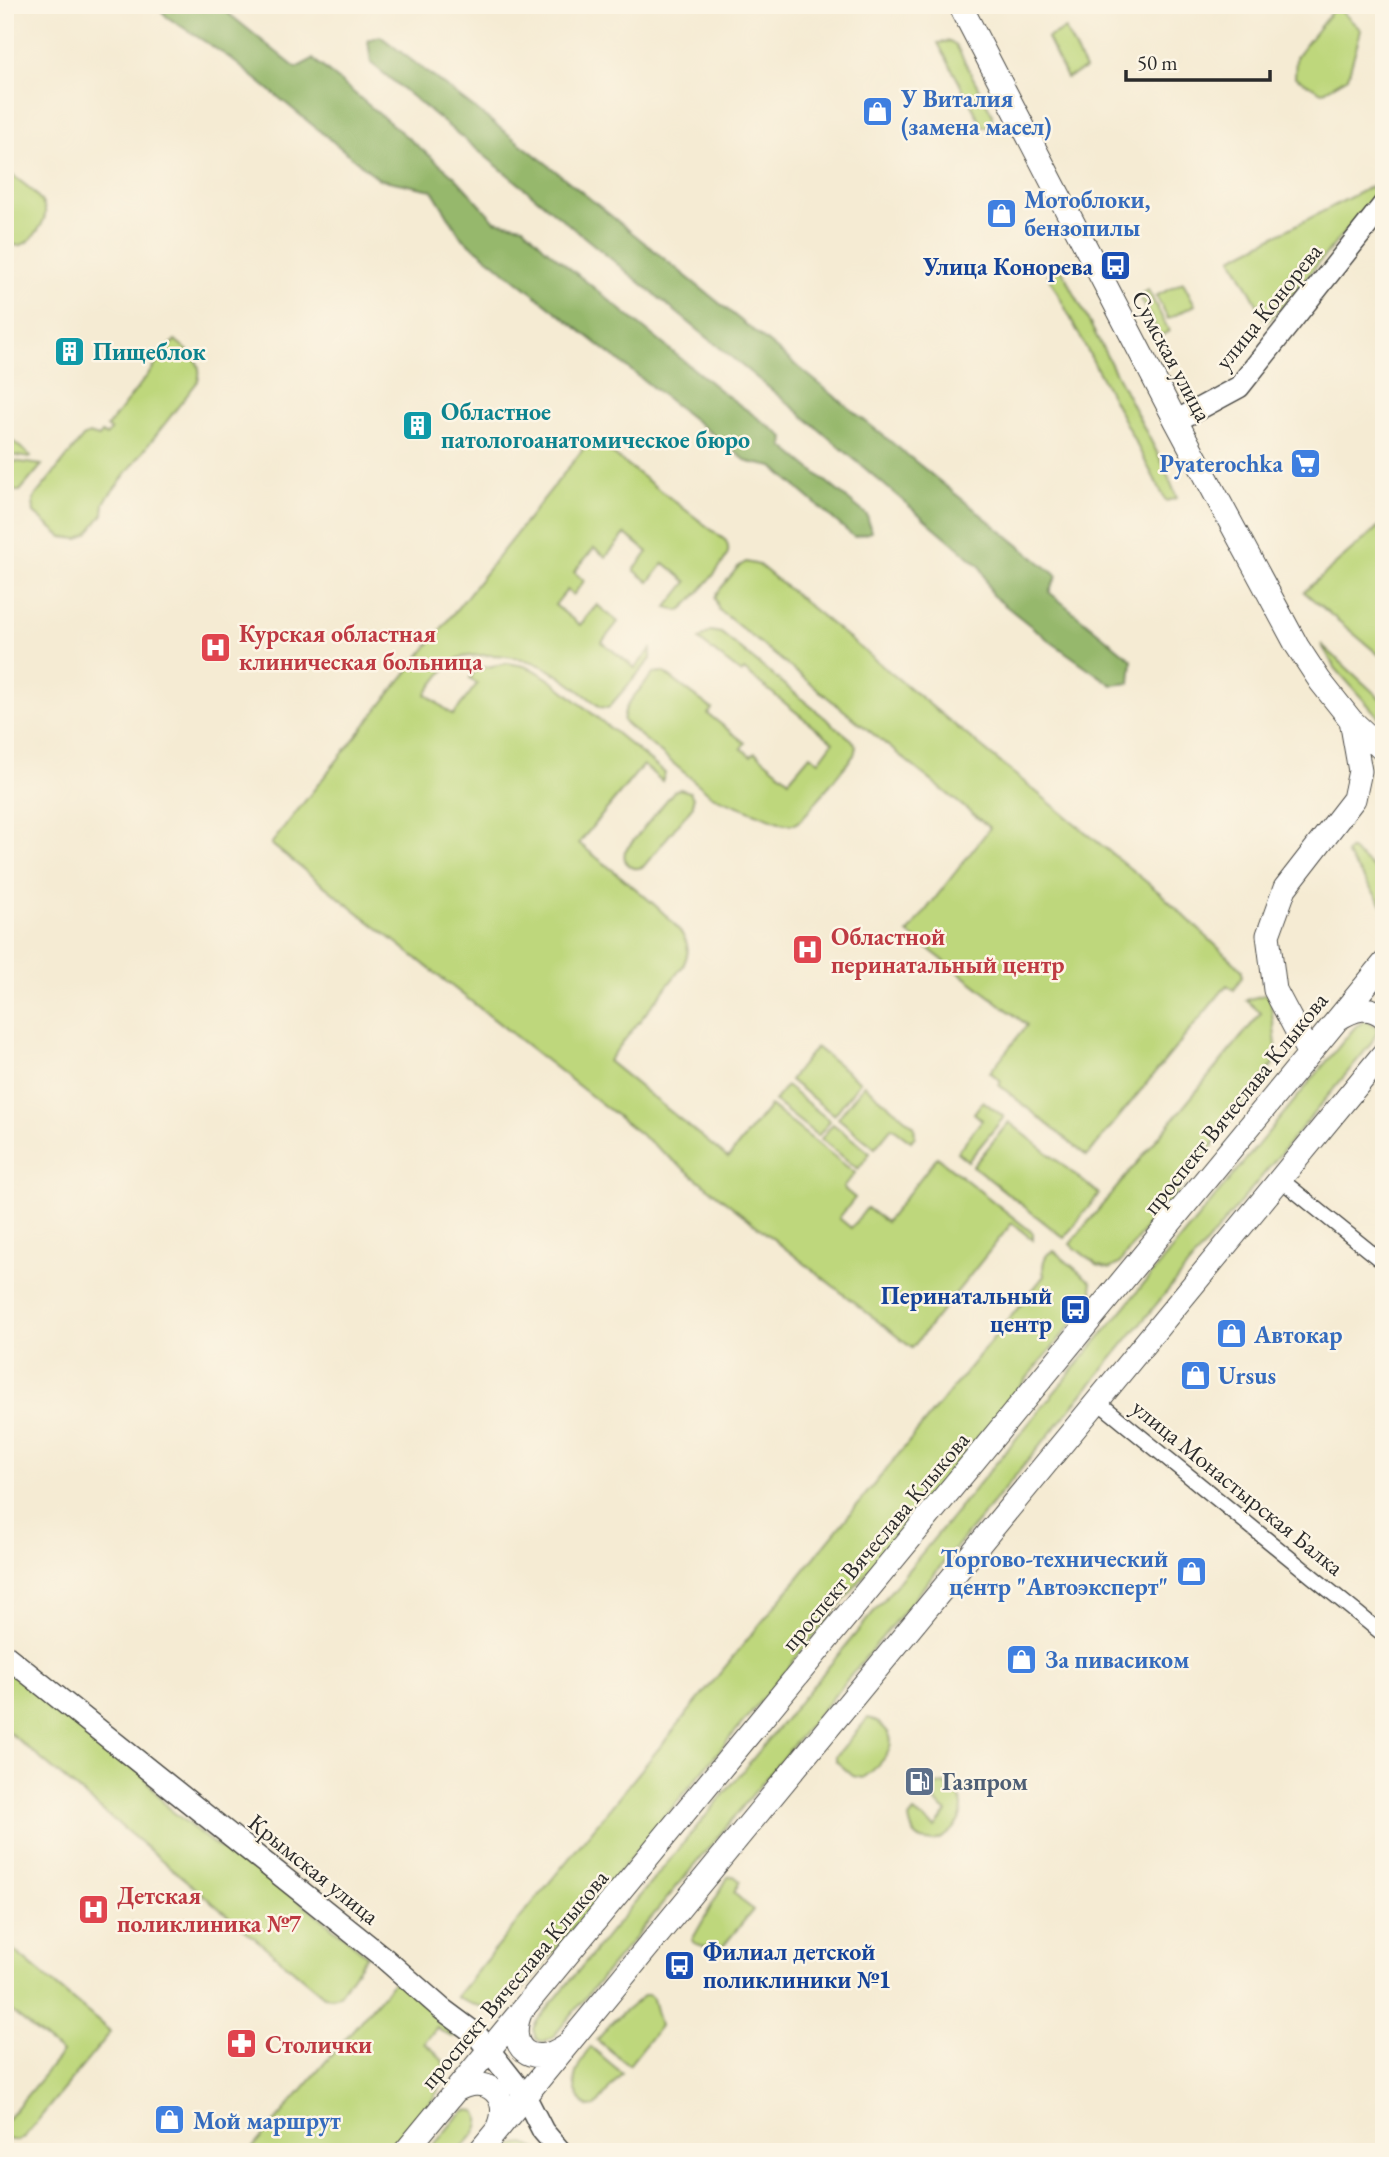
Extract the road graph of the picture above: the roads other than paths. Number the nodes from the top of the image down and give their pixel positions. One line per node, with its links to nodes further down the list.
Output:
1 (960, 5): 3 (main road, Сумская улица)
2 (1384, 204): 3 (street, улица Конорева)
3 (1176, 421): 4 (main road, Сумская улица)
4 (1351, 720): 5 (main road, Сумская улица); 10 (main road)
5 (1384, 751)
6 (1384, 963): 8 (main road, проспект Вячеслава Клыкова)
7 (1384, 1017): 8 (main road)
8 (1338, 1018): 10 (main road, проспект Вячеслава Клыкова)
9 (1384, 1053): 11 (main road)
10 (1309, 1054): 16 (main road, проспект Вячеслава Клыкова)
11 (1280, 1179): 12 (street); 13 (main road)
12 (1384, 1264)
13 (1097, 1401): 14 (street, улица Монастырская Балка); 17 (main road)
14 (1384, 1635)
15 (5, 1655): 18 (street, Крымская улица)
16 (521, 2011): 17 (main road); 18 (main road, проспект Вячеслава Клыкова)
17 (565, 2046): 20 (main road)
18 (489, 2050): 19 (main road, проспект Вячеслава Клыкова); 20 (street, Крымская улица)
19 (455, 2091): 21 (main road); 22 (main road, проспект Вячеслава Клыкова)
20 (525, 2096): 21 (main road); 24 (street, Крымская улица)
21 (498, 2129): 23 (main road)
22 (405, 2152)
23 (479, 2152)
24 (561, 2152)

